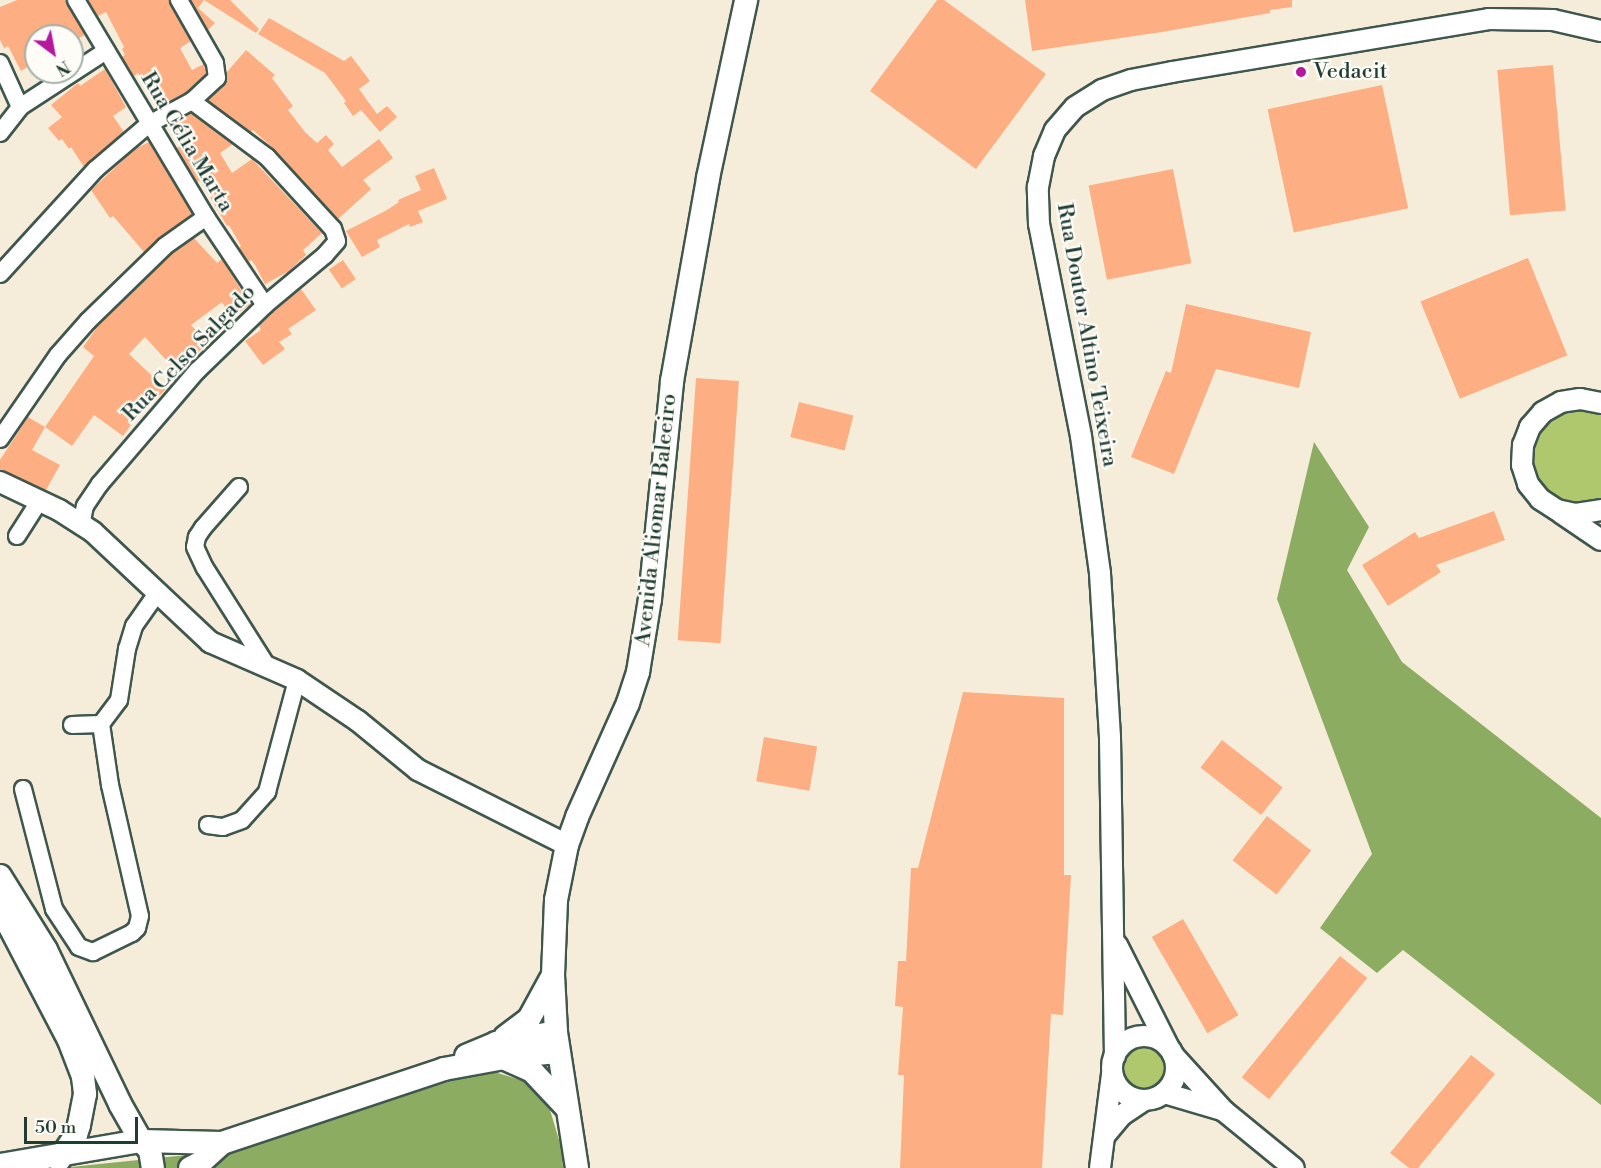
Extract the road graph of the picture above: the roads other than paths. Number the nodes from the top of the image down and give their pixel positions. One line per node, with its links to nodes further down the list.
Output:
1 (76, 0): 5 (street, Rua Célia Marta)
2 (179, 0): 7 (street)
3 (746, 0): 31 (main road, Avenida Aliomar Baleeiro)
4 (1601, 31): 34 (street, Rua Doutor Altino Teixeira)
5 (106, 51): 8 (street); 9 (street, Rua Célia Marta)
6 (0, 63): 8 (street)
7 (192, 101): 9 (street); 13 (street, Rua Celso Salgado)
8 (20, 107): 10 (street)
9 (149, 124): 11 (street, Rua Célia Marta); 12 (street)
10 (0, 134)
11 (206, 217): 13 (street, Rua Célia Marta); 15 (street)
12 (0, 274)
13 (265, 305): 21 (street, Rua Celso Salgado)
14 (1601, 403): 19 (street)
15 (0, 439)
16 (0, 482): 18 (street)
17 (239, 487): 25 (street)
18 (40, 500): 21 (street); 22 (street)
19 (1557, 510): 20 (street); 23 (street)
20 (1601, 510)
21 (81, 526): 24 (street)
22 (17, 536)
23 (1601, 540)
24 (158, 592): 25 (street); 27 (street)
25 (267, 666): 26 (street)
26 (297, 680): 30 (street); 31 (street)
27 (101, 724): 28 (street); 29 (street)
28 (72, 725)
29 (23, 789)
30 (208, 825)
31 (567, 845): 35 (main road, Avenida Aliomar Baleeiro)
32 (0, 876): 45 (main road)
33 (0, 909): 47 (main road)
34 (1115, 940): 38 (street, Rua Doutor Altino Teixeira); 39 (street, Rua Doutor Altino Teixeira)
35 (553, 975): 36 (main road, Avenida Aliomar Baleeiro); 37 (main road)
36 (557, 1042): 37 (main road); 42 (main road, Avenida Aliomar Baleeiro)
37 (499, 1050): 42 (main road); 46 (main road)
38 (1171, 1051): 39 (street); 40 (street); 43 (street)
39 (1114, 1065): 41 (street); 44 (street, Rua Doutor Altino Teixeira)
40 (1164, 1094): 41 (street); 43 (street)
41 (1144, 1100): 44 (street)
42 (566, 1107): 52 (main road, Avenida Aliomar Baleeiro)
43 (1224, 1111): 54 (street)
44 (1105, 1135): 53 (street, Rua Doutor Altino Teixeira)
45 (141, 1141): 46 (main road); 47 (main road); 50 (main road)
46 (222, 1143): 51 (main road)
47 (61, 1160): 48 (main road)
48 (0, 1165): 49 (main road)
49 (9, 1168)
50 (153, 1168)
51 (190, 1168)
52 (577, 1168)
53 (1100, 1168)
54 (1294, 1168)

